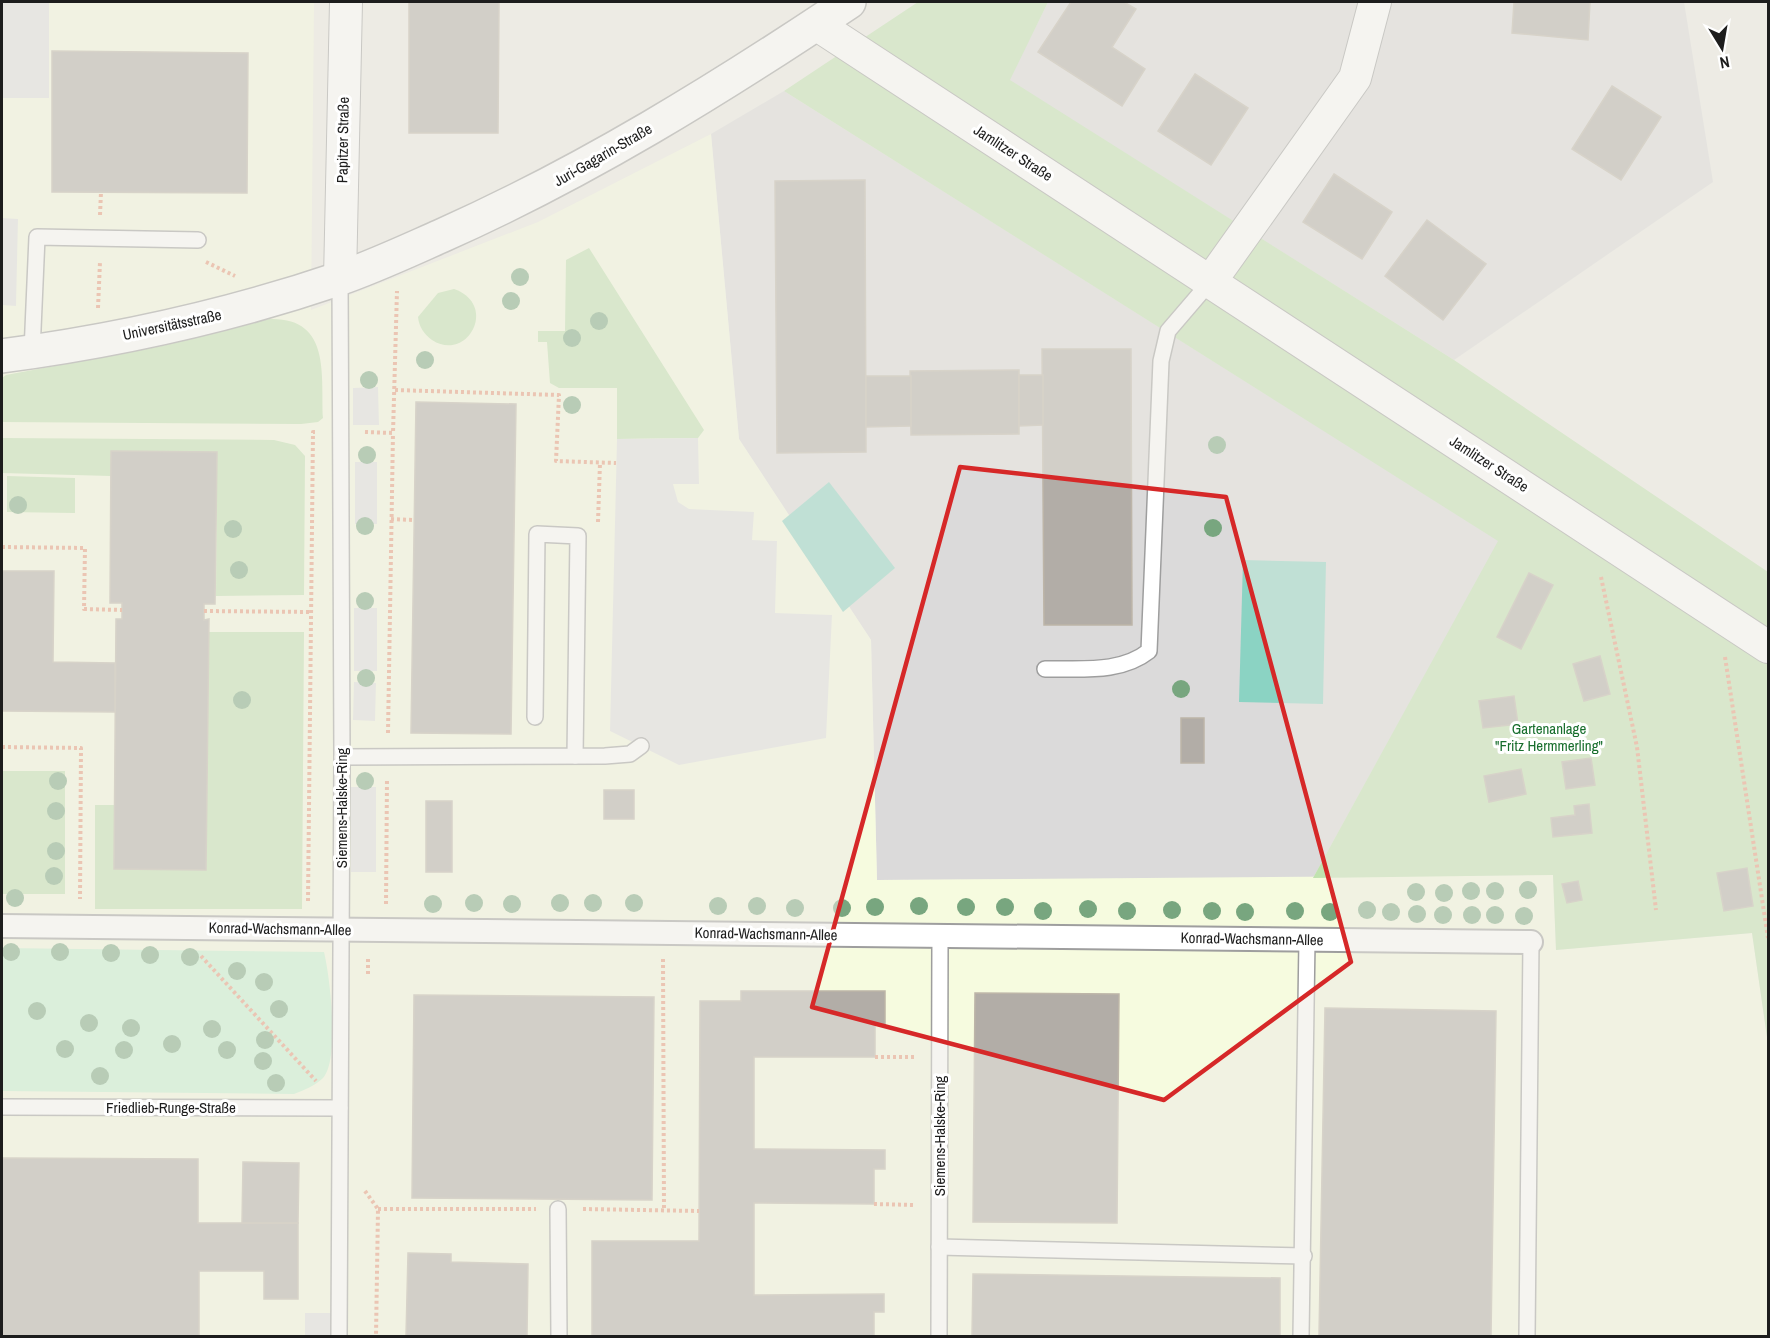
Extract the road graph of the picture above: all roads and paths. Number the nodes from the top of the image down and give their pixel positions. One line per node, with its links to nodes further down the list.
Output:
1 (346, 2): 6 (street, Papitzer Straße)
2 (849, 2): 4 (street, Juri-Gagarin-Straße)
3 (1375, 2): 7 (street)
4 (816, 24): 6 (street, Juri-Gagarin-Straße); 7 (street, Jamlitzer Straße)
5 (198, 240): 9 (lane)
6 (340, 279): 9 (street, Universitätsstraße); 12 (lane, Siemens-Halske-Ring)
7 (1210, 282): 19 (street, Jamlitzer Straße); 26 (lane)
8 (396, 302): 10 (path)
9 (17, 354)
10 (395, 390): 13 (path); 14 (path)
11 (313, 432): 23 (path)
12 (340, 432): 13 (path); 31 (lane, Siemens-Halske-Ring)
13 (393, 433): 16 (path)
14 (600, 463): 15 (path); 18 (path)
15 (616, 463)
16 (392, 519): 17 (path); 32 (path)
17 (414, 520)
18 (599, 521)
19 (1591, 531): 24 (street, Jamlitzer Straße); 33 (path)
20 (2, 547): 21 (path)
21 (122, 610)
22 (204, 611): 23 (path)
23 (311, 612): 37 (path)
24 (1719, 614): 25 (street, Jamlitzer Straße); 42 (path)
25 (1768, 647)
26 (1045, 669)
27 (535, 717): 30 (lane)
28 (641, 746): 30 (lane)
29 (2, 747): 35 (path)
30 (575, 756): 32 (lane)
31 (342, 757): 32 (lane); 38 (lane, Siemens-Halske-Ring)
32 (388, 757): 39 (path)
33 (1656, 910)
34 (2, 926): 35 (street, Konrad-Wachsmann-Allee)
35 (80, 926): 36 (street, Konrad-Wachsmann-Allee)
36 (174, 928): 37 (street, Konrad-Wachsmann-Allee); 49 (path)
37 (307, 929): 38 (street, Konrad-Wachsmann-Allee)
38 (341, 929): 39 (street, Konrad-Wachsmann-Allee); 49 (lane, Siemens-Halske-Ring)
39 (386, 930): 40 (street, Konrad-Wachsmann-Allee); 45 (path)
40 (663, 933): 41 (street, Konrad-Wachsmann-Allee); 54 (path)
41 (940, 936): 43 (street, Konrad-Wachsmann-Allee); 47 (lane, Siemens-Halske-Ring)
42 (1768, 938)
43 (1307, 940): 44 (street, Konrad-Wachsmann-Allee); 56 (lane)
44 (1531, 942): 62 (lane)
45 (368, 980)
46 (874, 1057): 47 (path)
47 (940, 1058): 52 (lane, Siemens-Halske-Ring)
48 (2, 1107): 49 (lane, Friedlieb-Runge-Straße)
49 (340, 1108): 57 (lane, Siemens-Halske-Ring)
50 (365, 1179): 58 (path)
51 (874, 1204): 52 (path)
52 (940, 1205): 55 (lane, Siemens-Halske-Ring)
53 (558, 1209): 59 (lane)
54 (664, 1210)
55 (939, 1247): 56 (lane); 60 (lane, Siemens-Halske-Ring)
56 (1304, 1257): 61 (lane)
57 (339, 1336)
58 (376, 1336)
59 (559, 1336)
60 (939, 1336)
61 (1301, 1336)
62 (1527, 1336)

